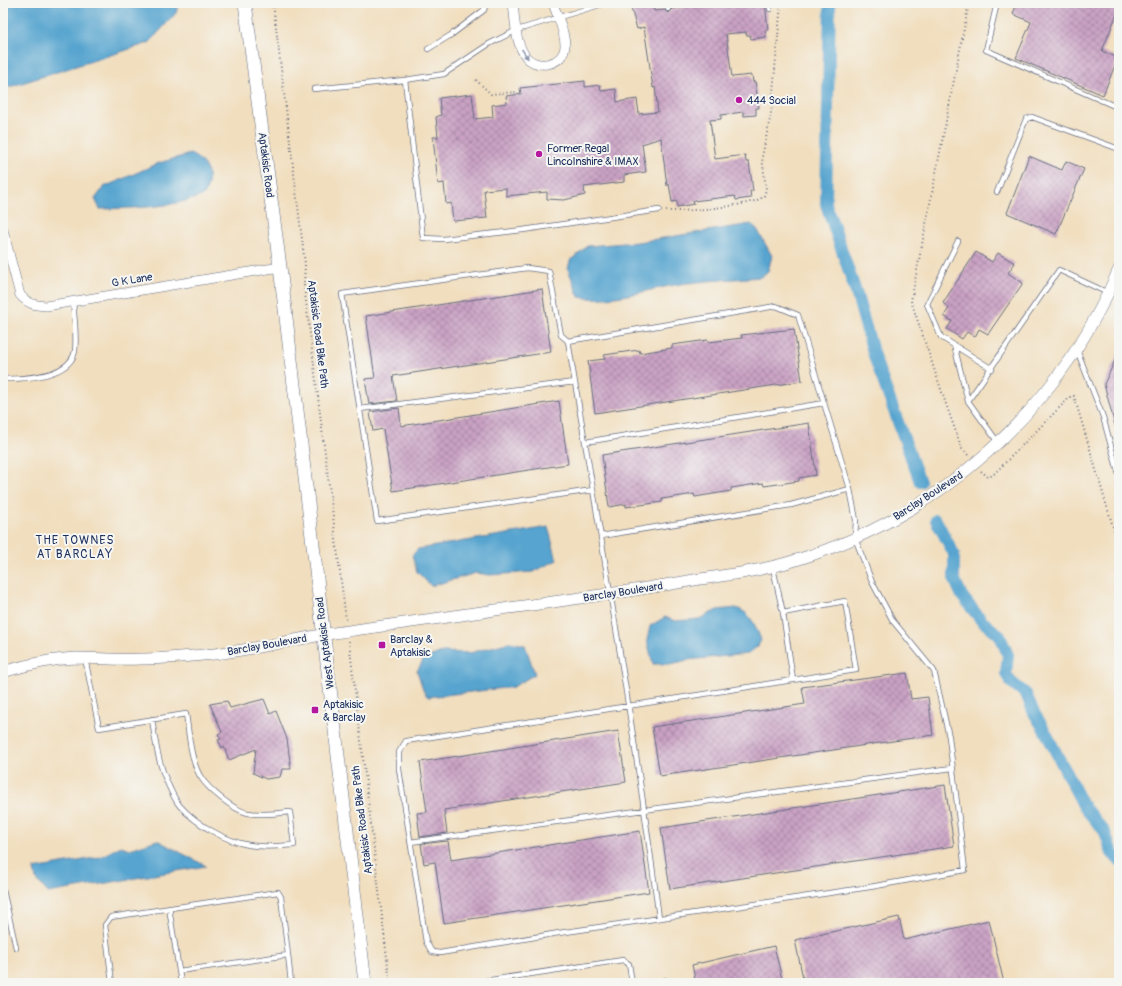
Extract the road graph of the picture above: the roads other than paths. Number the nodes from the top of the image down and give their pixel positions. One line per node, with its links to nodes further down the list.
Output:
1 (245, 3): 24 (main road, Aptakisic Road)
2 (486, 3): 15 (lane)
3 (513, 3): 14 (street)
4 (553, 3): 13 (street)
5 (587, 3): 10 (lane)
6 (606, 3): 10 (lane)
7 (667, 3): 11 (lane)
8 (770, 3): 12 (lane)
9 (997, 3): 18 (lane)
10 (589, 8): 13 (lane)
11 (668, 9)
12 (770, 9)
13 (558, 18): 14 (lane); 14 (street, one-way to 13)
14 (517, 30): 16 (lane)
15 (428, 49)
16 (405, 80): 17 (lane); 21 (lane)
17 (314, 89)
18 (1119, 108)
19 (1119, 149): 20 (lane)
20 (997, 192)
21 (659, 210)
22 (3, 230): 27 (street, G K Lane)
23 (958, 241): 30 (lane)
24 (280, 268): 27 (street, G K Lane); 28 (main road, Aptakisic Road)
25 (1119, 269): 26 (street, Barclay Boulevard)
26 (1109, 293): 31 (street, Barclay Boulevard); 32 (lane)
27 (73, 302): 33 (lane)
28 (286, 328): 48 (main road, West Aptakisic Road)
29 (568, 341): 34 (lane); 36 (lane); 37 (lane)
30 (954, 345): 32 (lane); 35 (lane)
31 (1077, 350): 39 (street, Barclay Boulevard); 40 (lane)
32 (992, 369): 35 (lane)
33 (3, 379)
34 (575, 382): 37 (lane); 38 (lane)
35 (968, 401): 39 (lane)
36 (824, 403): 38 (lane); 41 (lane)
37 (360, 409): 42 (lane)
38 (585, 442): 42 (lane)
39 (998, 443): 44 (street, Barclay Boulevard)
40 (1119, 475)
41 (850, 489): 43 (lane); 44 (lane)
42 (593, 490): 43 (lane)
43 (601, 536): 46 (lane)
44 (855, 538): 45 (street, Barclay Boulevard); 54 (lane)
45 (772, 566): 46 (street, Barclay Boulevard); 47 (lane)
46 (611, 594): 48 (street, Barclay Boulevard); 52 (lane)
47 (783, 613): 51 (lane); 51 (lane)
48 (324, 635): 49 (street, Barclay Boulevard); 66 (main road, West Aptakisic Road)
49 (85, 658): 50 (street, Barclay Boulevard); 53 (lane)
50 (3, 672)
51 (793, 680): 52 (lane)
52 (628, 705): 55 (lane); 56 (lane)
53 (152, 719): 53 (lane)
54 (952, 768): 55 (lane); 59 (lane)
55 (645, 810): 56 (lane); 59 (lane)
56 (410, 842): 59 (lane)
57 (3, 890): 60 (lane)
58 (169, 908): 61 (lane); 62 (lane); 63 (lane)
59 (659, 918)
60 (16, 948)
61 (288, 955): 62 (lane); 65 (lane)
62 (179, 971): 64 (lane)
63 (112, 983)
64 (181, 983)
65 (291, 983)
66 (365, 983)
67 (471, 983): 68 (lane)
68 (632, 983)

